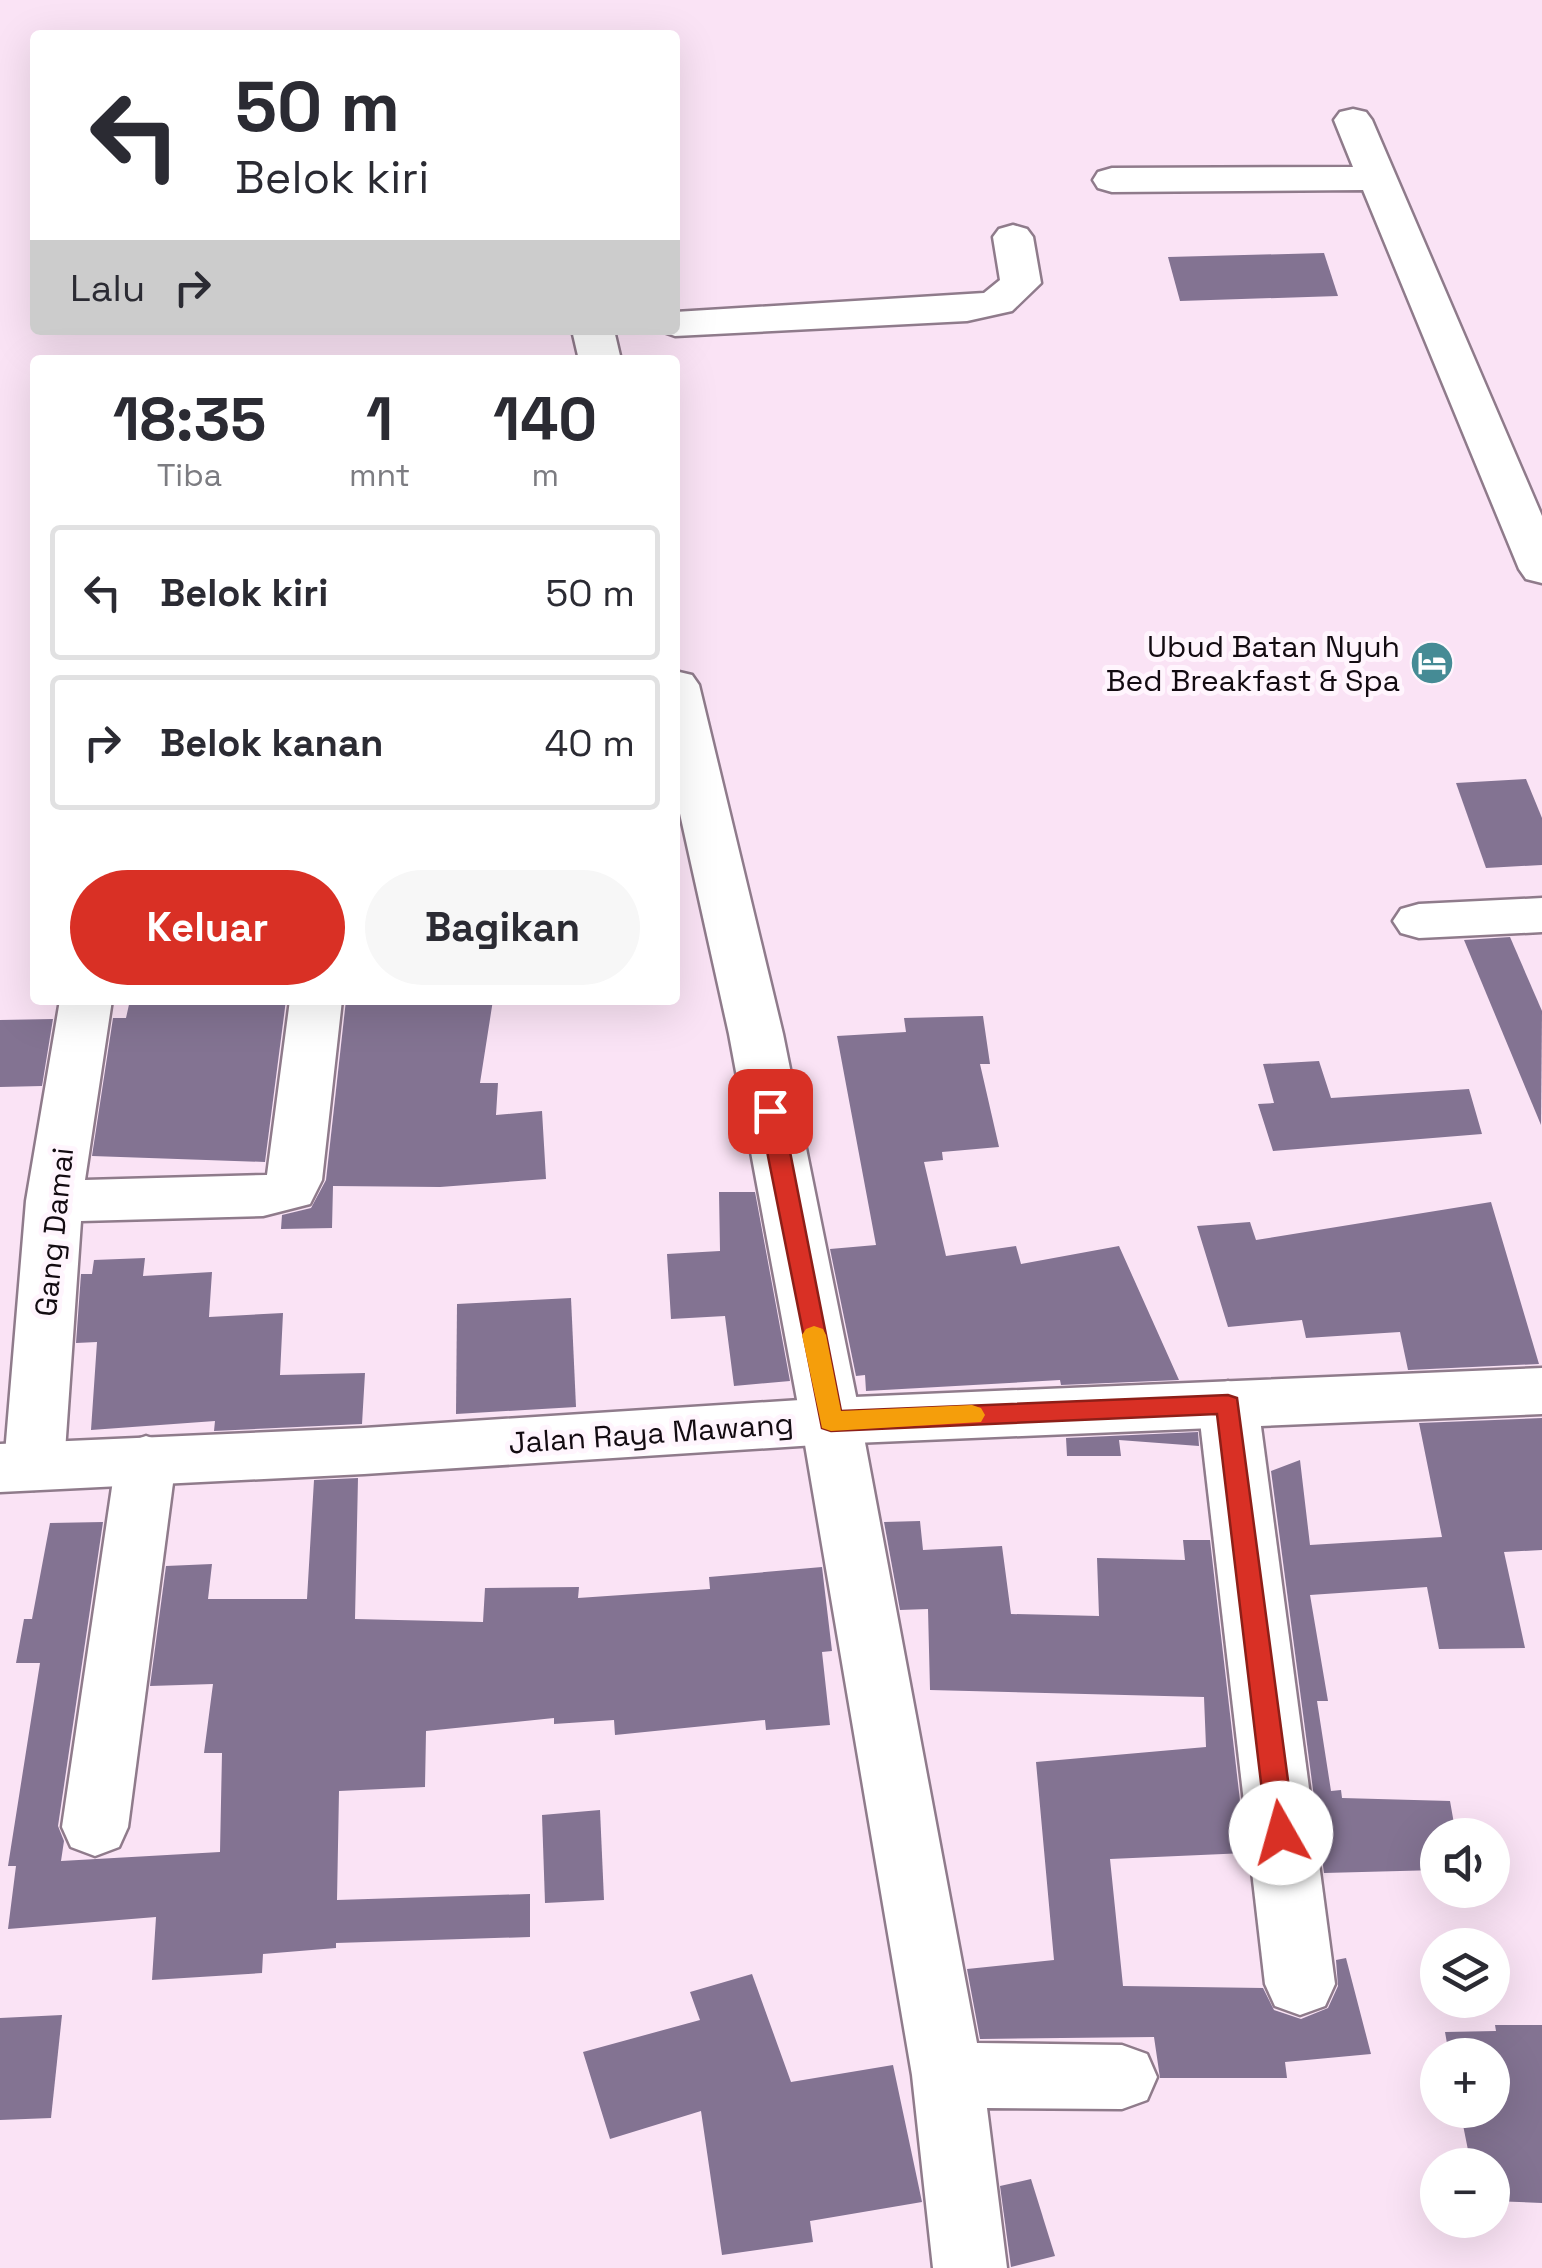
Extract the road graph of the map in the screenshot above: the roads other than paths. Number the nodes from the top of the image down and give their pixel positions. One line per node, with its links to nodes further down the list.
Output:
1 (1354, 120): 2 (street)
2 (1378, 178): 3 (street); 6 (street)
3 (1112, 180)
4 (1013, 237): 5 (street)
5 (680, 324)
6 (1525, 487): 7 (street)
7 (1542, 569)
8 (680, 707): 16 (street)
9 (1542, 915): 10 (street)
10 (1419, 921)
11 (85, 1005): 13 (street, Gang Damai)
12 (315, 1005): 13 (street)
13 (54, 1201): 18 (street, Gang Damai)
14 (1542, 1391): 15 (street, Jalan Raya Mawang)
15 (1228, 1404): 16 (street, Jalan Raya Mawang); 20 (street)
16 (831, 1421): 17 (street, Jalan Raya Mawang); 21 (street)
17 (146, 1460): 18 (street, Jalan Raya Mawang); 19 (street)
18 (17, 1467)
19 (95, 1827)
20 (1300, 1984)
21 (947, 2075): 22 (street); 23 (street)
22 (1122, 2078)
23 (970, 2268)

